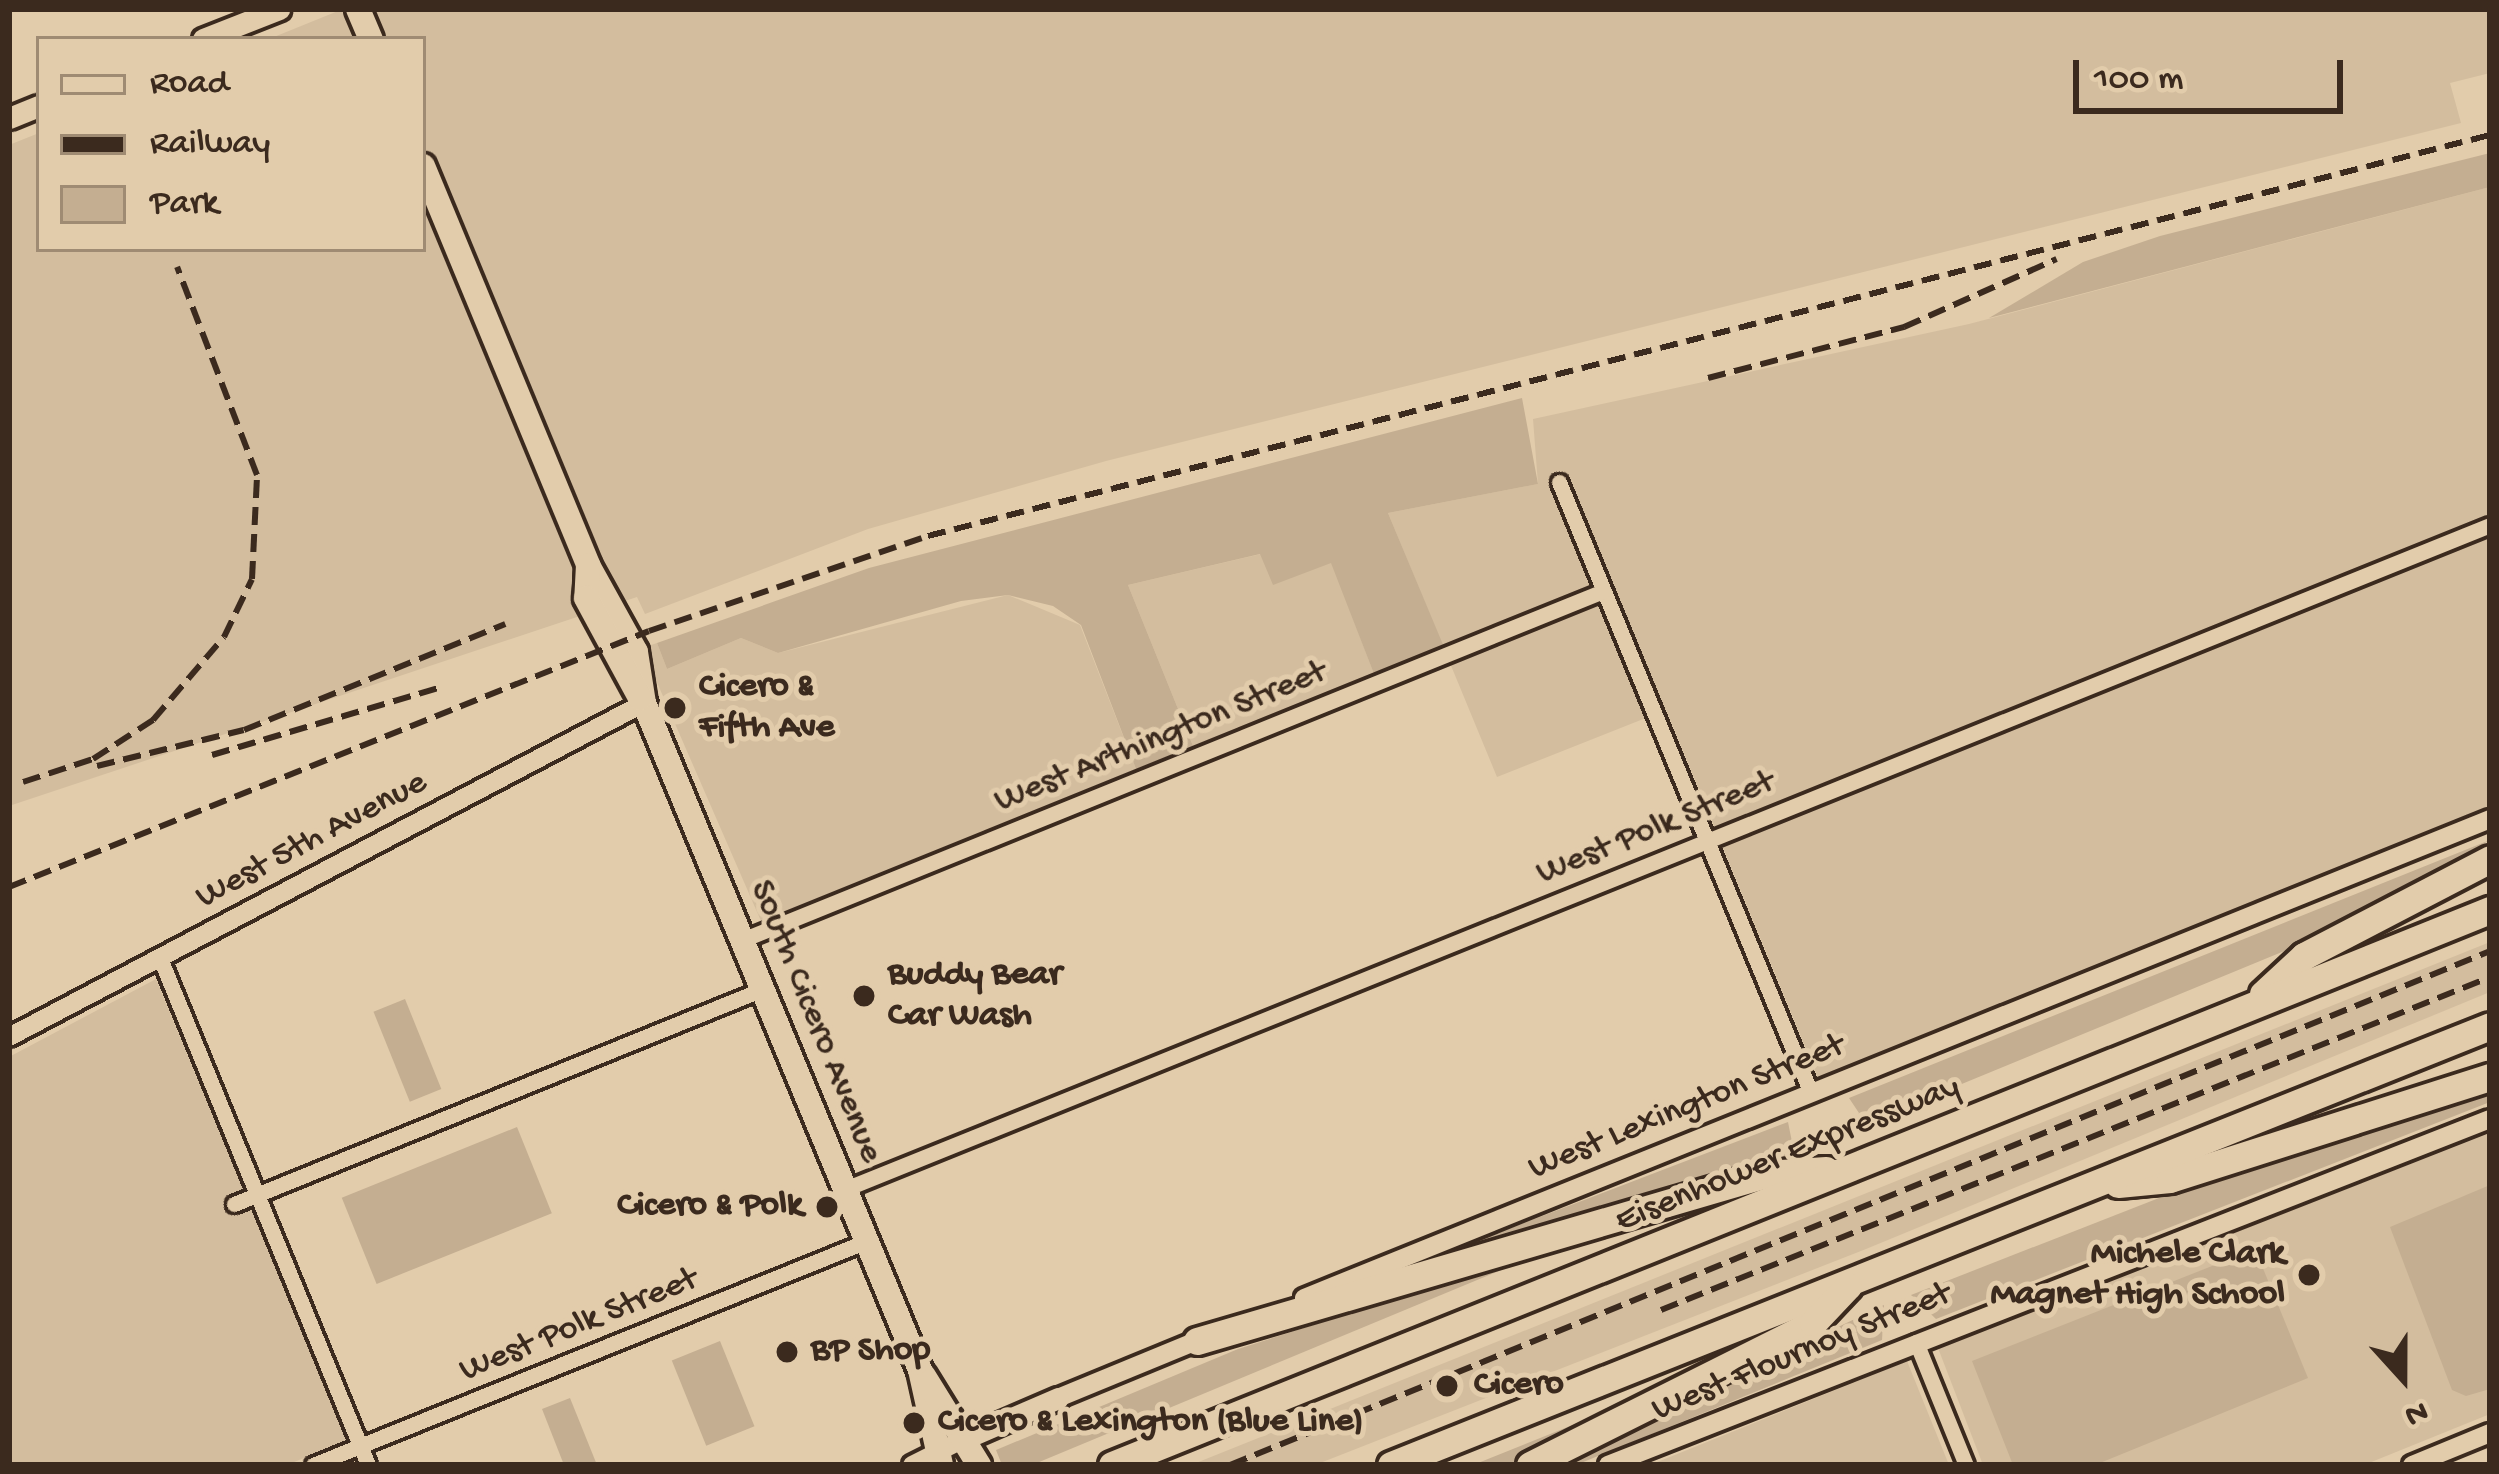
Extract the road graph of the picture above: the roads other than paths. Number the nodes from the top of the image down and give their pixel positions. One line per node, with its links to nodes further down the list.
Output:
1 (279, 9): 2 (main road)
2 (211, 36)
3 (426, 173): 7 (main road, South Cicero Avenue)
4 (1559, 482): 6 (street)
5 (2490, 526): 9 (street, West Polk Street)
6 (1603, 591): 9 (street); 12 (street, West Arthington Street)
7 (644, 703): 12 (main road, South Cicero Avenue); 13 (street, West 5th Avenue)
8 (2490, 819): 19 (street, West Lexington Street)
9 (1706, 841): 19 (street); 23 (street, West Polk Street)
10 (2490, 859): 15 (highway)
11 (2490, 910): 15 (highway, Eisenhower Expressway)
12 (742, 940): 14 (main road, South Cicero Avenue)
13 (160, 958): 17 (street, West 5th Avenue); 24 (street)
14 (763, 989): 23 (main road, South Cicero Avenue); 24 (street)
15 (2252, 1005): 21 (highway, Eisenhower Expressway)
16 (2490, 1026): 22 (highway)
17 (9, 1037)
18 (2490, 1077): 22 (highway)
19 (1811, 1093): 28 (street, West Lexington Street)
20 (2490, 1119): 29 (street, West Flournoy Street)
21 (1854, 1167): 28 (highway); 40 (highway, Eisenhower Expressway)
22 (2084, 1187): 27 (highway)
23 (845, 1189): 26 (main road, South Cicero Avenue)
24 (257, 1195): 25 (street); 34 (street)
25 (234, 1204)
26 (867, 1241): 30 (main road, South Cicero Avenue); 34 (street, West Polk Street)
27 (1857, 1277): 41 (highway); 42 (highway)
28 (1197, 1341): 31 (street, West Lexington Street)
29 (1916, 1342): 43 (street, West Flournoy Street); 44 (street)
30 (920, 1370): 33 (main road, South Cicero Avenue); 35 (main road, South Cicero Avenue)
31 (1058, 1398): 33 (main road, West Lexington Street)
32 (2490, 1433): 45 (street)
33 (968, 1437): 35 (street, West Lexington Street); 39 (main road, South Cicero Avenue)
34 (360, 1446): 36 (street, West Polk Street); 37 (street)
35 (939, 1459): 38 (street, West Lexington Street)
36 (313, 1465)
37 (368, 1465)
38 (912, 1465)
39 (979, 1465)
40 (1112, 1465)
41 (1390, 1465)
42 (1530, 1465)
43 (1608, 1465)
44 (1966, 1465)
45 (2412, 1465)

